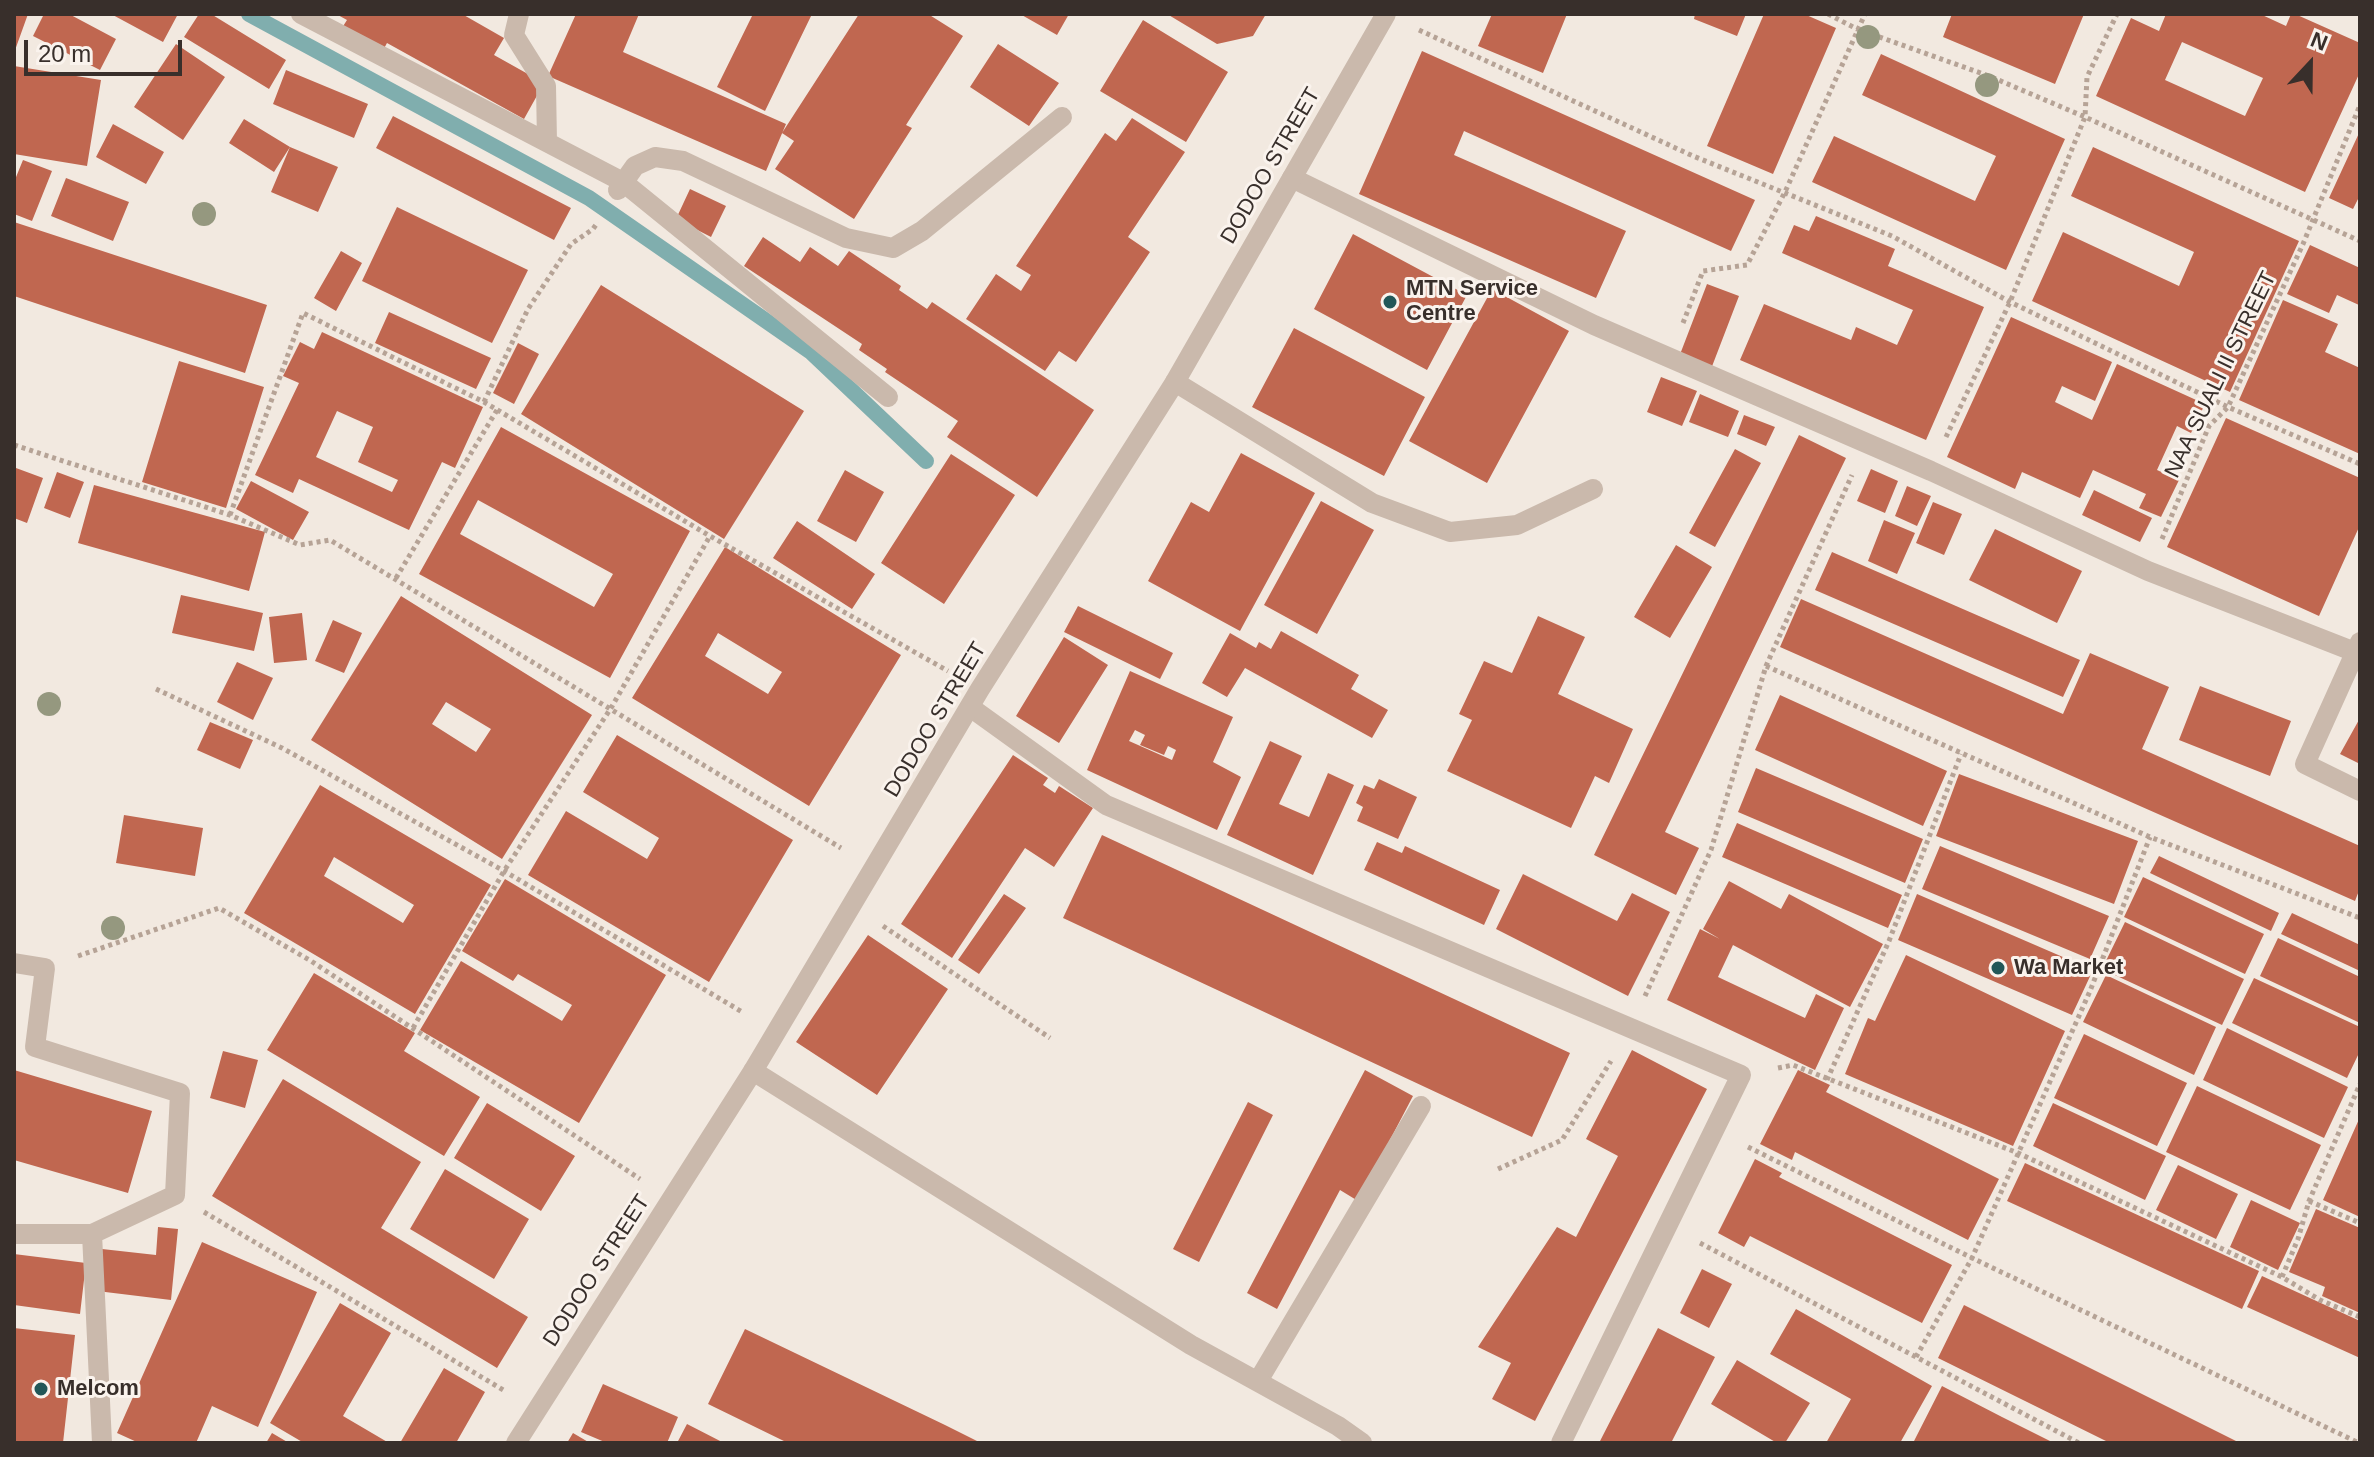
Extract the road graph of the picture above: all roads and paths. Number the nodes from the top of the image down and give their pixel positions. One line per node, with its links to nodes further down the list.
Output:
1 (301, 14): 11 (street)
2 (519, 14): 11 (street)
3 (1386, 14): 12 (street, DODOO STREET); 14 (path)
4 (1828, 14): 7 (path)
5 (1865, 14): 7 (path)
6 (2117, 14): 10 (path)
7 (1857, 29): 10 (path); 14 (path)
8 (2360, 105): 15 (path, NAA SUALI II STREET)
9 (1062, 117): 13 (street)
10 (2085, 117): 15 (path); 18 (path)
11 (547, 142): 13 (street)
12 (1292, 178): 19 (street); 20 (street, DODOO STREET)
13 (621, 186): 21 (street)
14 (1785, 192): 18 (path); 19 (path)
15 (2311, 219): 17 (path); 23 (path, NAA SUALI II STREET)
16 (593, 229): 22 (path)
17 (2360, 241)
18 (2010, 302): 23 (path); 28 (path)
19 (1669, 357): 25 (street)
20 (1175, 382): 29 (street); 37 (street, DODOO STREET)
21 (888, 397)
22 (484, 402): 24 (path); 30 (path)
23 (2228, 407): 27 (path); 32 (path, NAA SUALI II STREET)
24 (497, 410): 31 (path); 33 (path)
25 (1866, 442): 28 (street); 35 (path)
26 (14, 445): 30 (path)
27 (2360, 464)
28 (1931, 471): 32 (street)
29 (1593, 489)
30 (230, 515): 33 (path)
31 (710, 536): 37 (path); 38 (path)
32 (2148, 571): 34 (street)
33 (396, 578): 38 (path)
34 (2358, 647): 40 (street)
35 (1766, 666): 39 (path); 49 (path)
36 (156, 689): 43 (path)
37 (975, 698): 42 (street, DODOO STREET); 49 (street)
38 (611, 708): 42 (path); 43 (path)
39 (1961, 754): 41 (path); 54 (path)
40 (2360, 791)
41 (2150, 837): 45 (path); 59 (path)
42 (875, 869): 44 (street, DODOO STREET)
43 (504, 871): 48 (path); 50 (path)
44 (853, 905): 50 (street, DODOO STREET); 51 (path)
45 (2360, 918)
46 (14, 963): 47 (street)
47 (45, 968): 48 (path); 61 (street)
48 (413, 1029): 62 (path)
49 (1630, 1029): 53 (street); 60 (path)
50 (776, 1032): 52 (street, DODOO STREET)
51 (1050, 1038)
52 (753, 1071): 62 (street, DODOO STREET); 72 (street)
53 (1741, 1075): 54 (path); 58 (street)
54 (1827, 1080): 59 (path)
55 (2360, 1084): 56 (path)
56 (2358, 1095): 63 (path)
57 (1421, 1106): 72 (street)
58 (1715, 1130): 65 (street); 68 (path)
59 (2018, 1153): 68 (path); 69 (path)
60 (1498, 1169)
61 (175, 1195): 67 (street); 73 (path)
62 (671, 1199): 73 (street, DODOO STREET)
63 (2309, 1201): 64 (path); 69 (path)
64 (2360, 1223)
65 (1667, 1227): 71 (path); 77 (street)
66 (14, 1234): 67 (street)
67 (92, 1234): 74 (street)
68 (1972, 1258): 71 (path); 79 (path)
69 (2282, 1277): 70 (path)
70 (2360, 1317)
71 (1916, 1357): 78 (path)
72 (1258, 1381): 76 (street)
73 (537, 1410): 75 (street, DODOO STREET)
74 (102, 1443)
75 (516, 1443)
76 (1362, 1443)
77 (1561, 1443)
78 (2079, 1443)
79 (2359, 1443)

